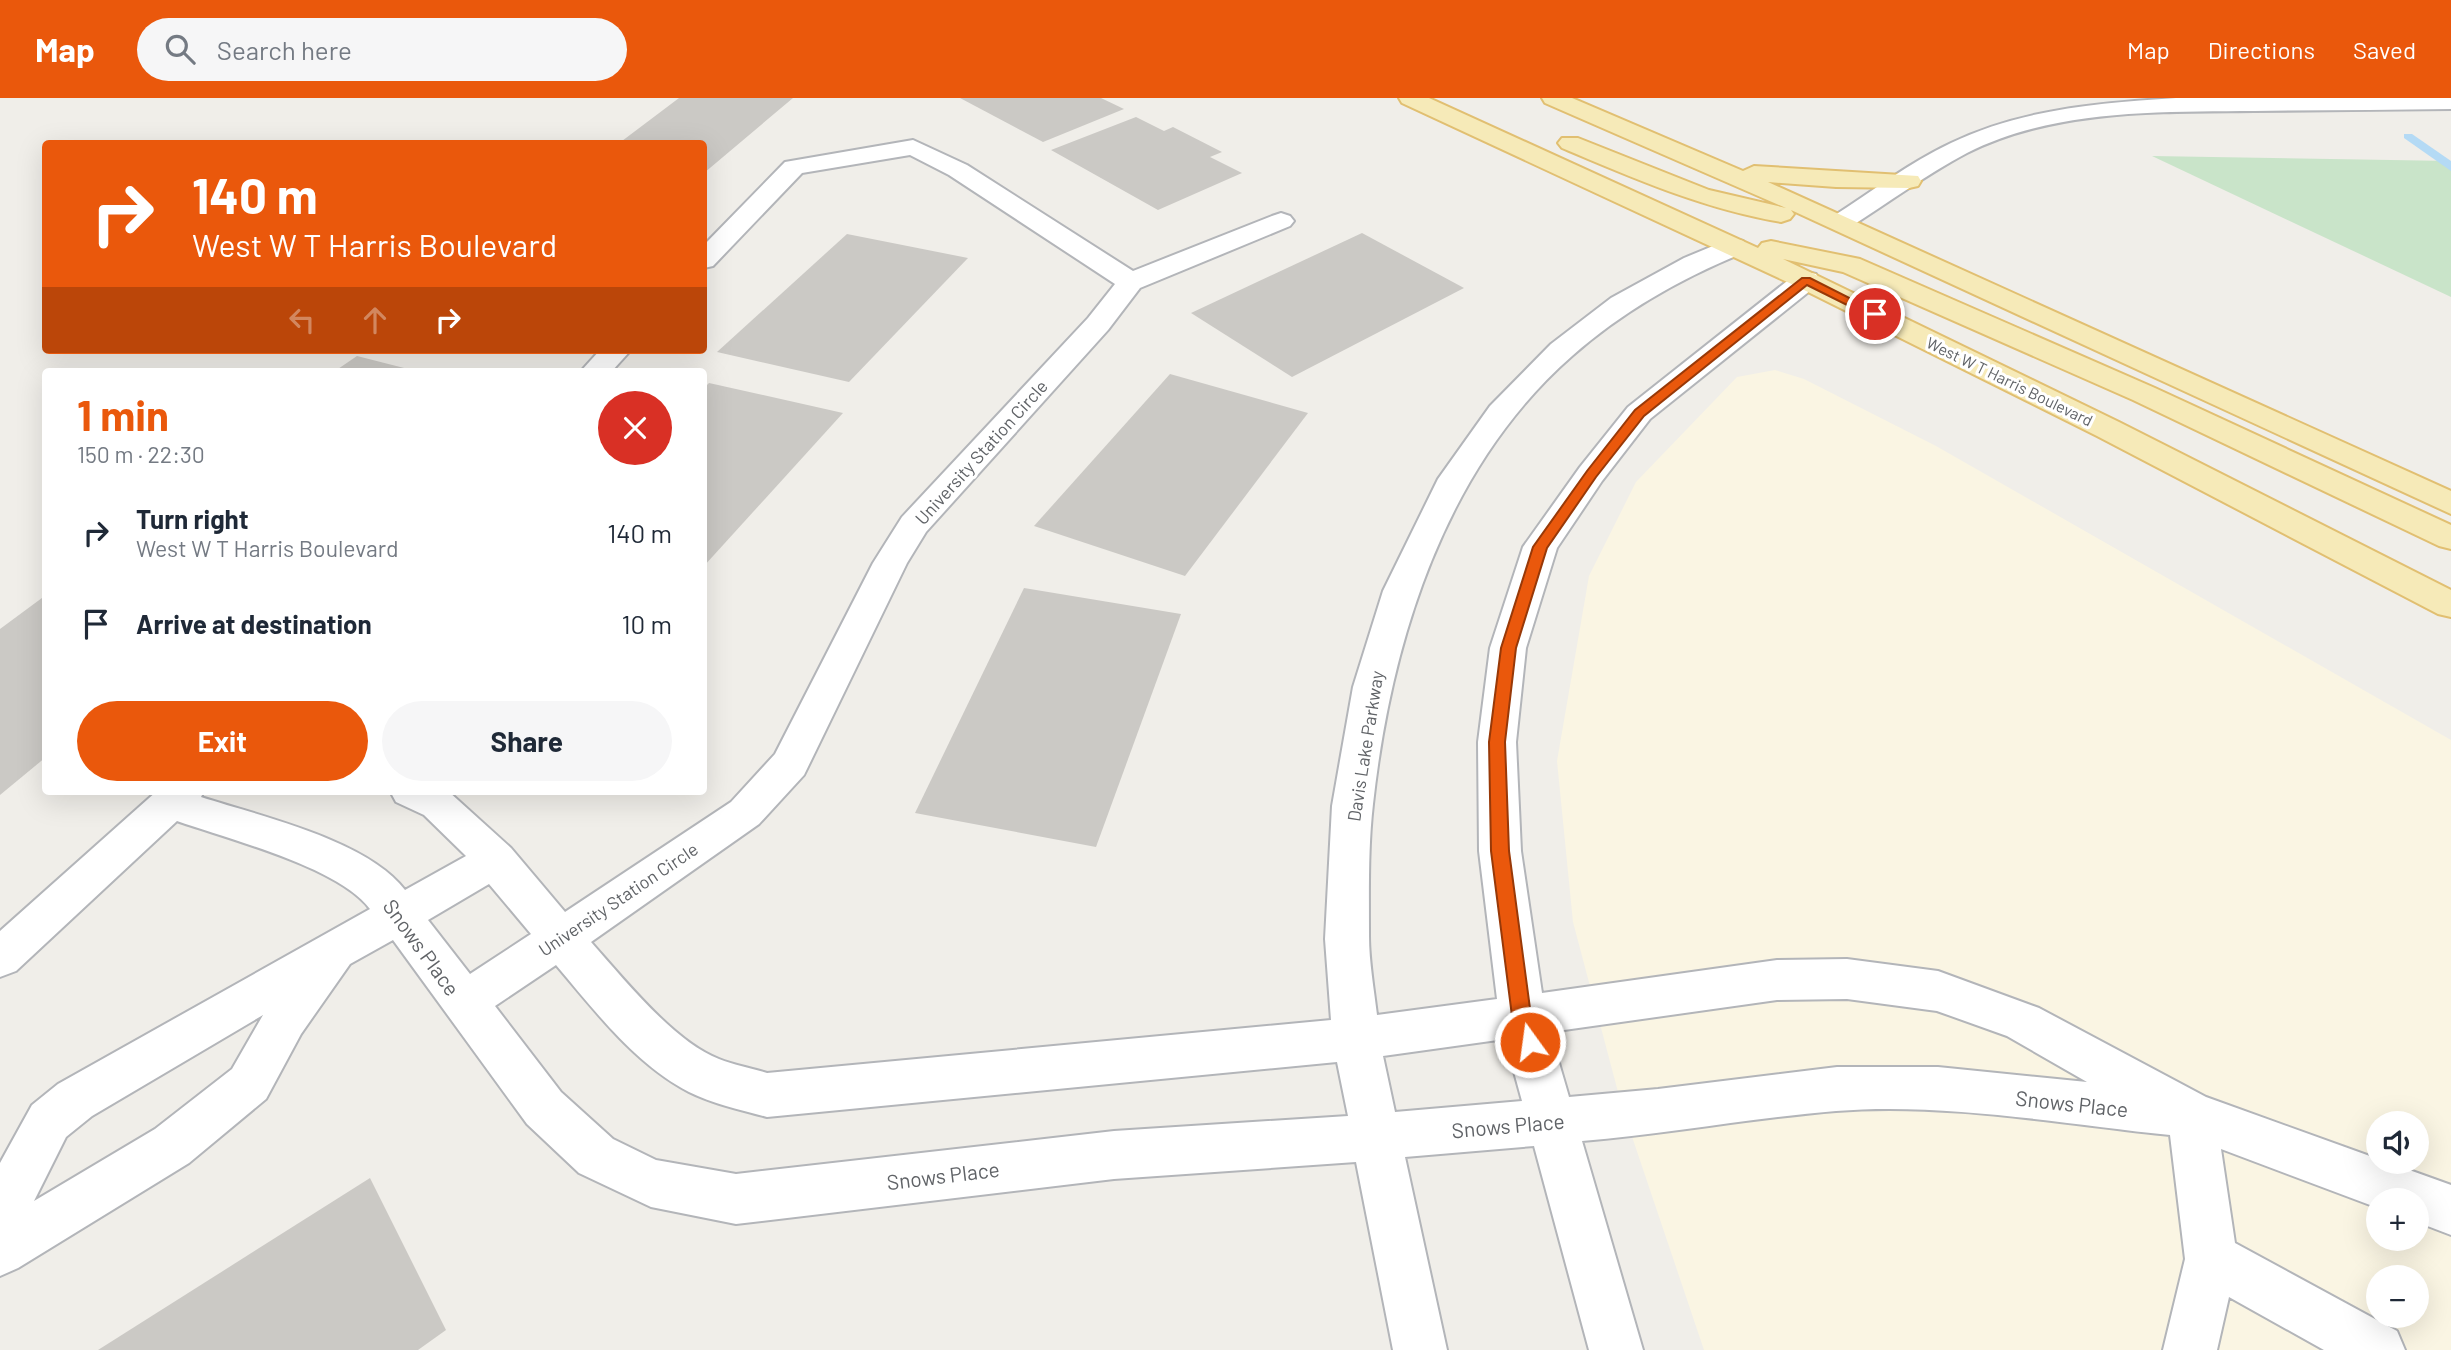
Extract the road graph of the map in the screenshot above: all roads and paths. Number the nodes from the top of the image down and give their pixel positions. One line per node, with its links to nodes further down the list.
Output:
1 (1410, 98): 11 (main road, West W T Harris Boulevard)
2 (1458, 98): 5 (main road)
3 (1554, 99): 7 (main road)
4 (2451, 102): 8 (street)
5 (1507, 117)
6 (1544, 132): 10 (main road)
7 (1717, 168): 8 (main road); 10 (main road)
8 (1909, 181): 10 (street)
9 (1281, 221): 14 (street)
10 (1840, 222): 18 (main road)
11 (1734, 247): 13 (main road, West W T Harris Boulevard); 19 (main road); 31 (street, Davis Lake Parkway)
12 (707, 257): 14 (street)
13 (1806, 280): 17 (main road, West W T Harris Boulevard); 30 (street)
14 (1130, 282): 26 (street, University Station Circle)
15 (612, 354): 16 (street)
16 (599, 368)
17 (2237, 495): 20 (main road); 21 (main road, West W T Harris Boulevard)
18 (2451, 505)
19 (2451, 538)
20 (2451, 577)
21 (2451, 604)
22 (419, 795): 24 (street, Snows Place)
23 (178, 797): 25 (street, Snows Place); 28 (street)
24 (496, 860): 25 (street); 26 (street, Snows Place)
25 (398, 915): 27 (street); 29 (street, Snows Place)
26 (562, 937): 29 (street, University Station Circle); 31 (street, Snows Place)
27 (334, 951): 36 (street); 37 (street)
28 (0, 958)
29 (463, 1003): 34 (street, Snows Place)
30 (1522, 1016): 31 (street, Snows Place); 32 (street, Snows Place); 33 (street)
31 (1356, 1039): 34 (street, Davis Lake Parkway)
32 (2192, 1115): 33 (street, Snows Place); 35 (street); 38 (street)
33 (1552, 1121): 34 (street, Snows Place); 40 (street)
34 (1377, 1137): 39 (street, Davis Lake Parkway)
35 (2451, 1210)
36 (0, 1214)
37 (0, 1250)
38 (2211, 1259): 41 (street); 42 (street)
39 (1420, 1350)
40 (1616, 1350)
41 (2190, 1350)
42 (2378, 1350)

